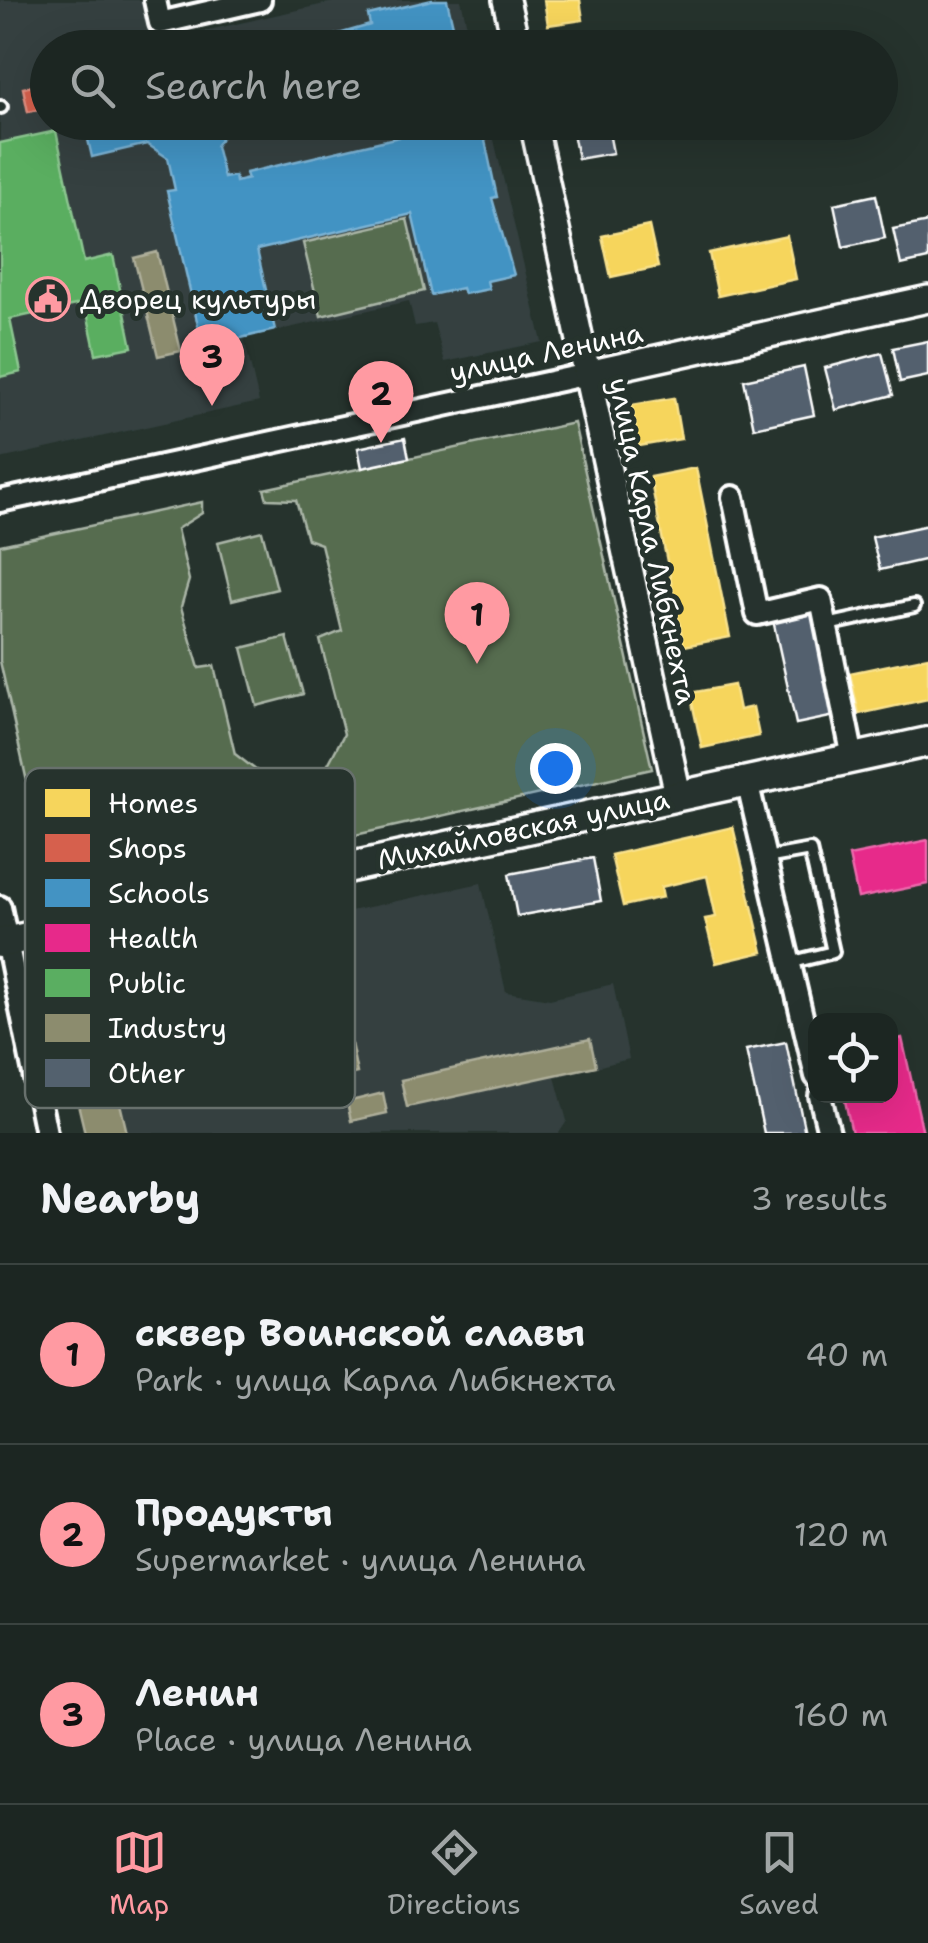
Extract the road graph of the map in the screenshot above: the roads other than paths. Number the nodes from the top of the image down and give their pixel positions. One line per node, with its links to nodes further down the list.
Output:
1 (154, 0): 2 (street)
2 (260, 0)
3 (506, 0): 4 (street)
4 (512, 30)
5 (537, 140): 7 (street, улица Карла Либкнехта)
6 (928, 299): 7 (street, улица Ленина)
7 (588, 374): 9 (street, улица Ленина); 15 (street, улица Карла Либкнехта)
8 (733, 497): 11 (street)
9 (0, 501)
10 (914, 606): 11 (lane)
11 (826, 625): 13 (street)
12 (928, 742): 13 (main road, Михайловская улица)
13 (853, 758): 14 (main road, Михайловская улица)
14 (747, 781): 15 (main road, Михайловская улица); 16 (street)
15 (678, 795): 17 (main road, Михайловская улица)
16 (765, 858): 20 (street); 20 (lane)
17 (355, 865)
18 (0, 907): 19 (street)
19 (3, 942): 21 (street)
20 (789, 963): 22 (street)
21 (25, 1040)
22 (808, 1043)
23 (822, 1103): 26 (street)
24 (40, 1108): 25 (street)
25 (46, 1133)
26 (829, 1133)

